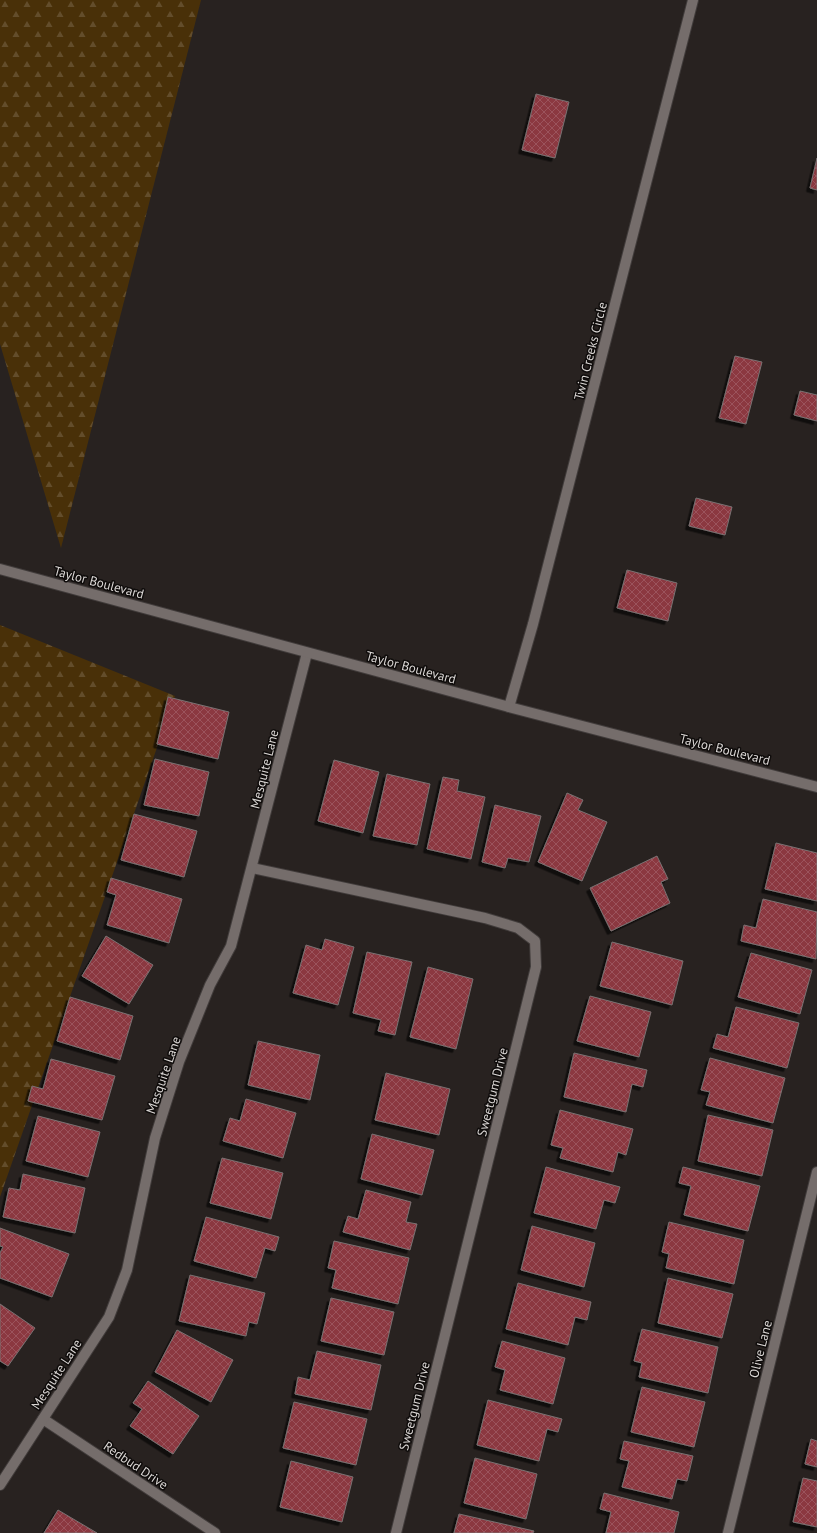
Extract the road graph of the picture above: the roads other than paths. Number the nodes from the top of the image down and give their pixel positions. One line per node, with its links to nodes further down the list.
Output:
1 (693, 0): 4 (street, Twin Creeks Circle)
2 (0, 568): 3 (street, Taylor Boulevard)
3 (307, 653): 4 (street, Taylor Boulevard); 6 (street, Mesquite Lane)
4 (509, 707): 5 (street, Taylor Boulevard)
5 (817, 787)
6 (252, 868): 8 (street, Mesquite Lane); 11 (street, Sweetgum Drive)
7 (817, 1172): 12 (street, Olive Lane)
8 (43, 1419): 9 (street, Mesquite Lane); 10 (street, Redbud Drive)
9 (0, 1485)
10 (215, 1533)
11 (396, 1533)
12 (728, 1533)

